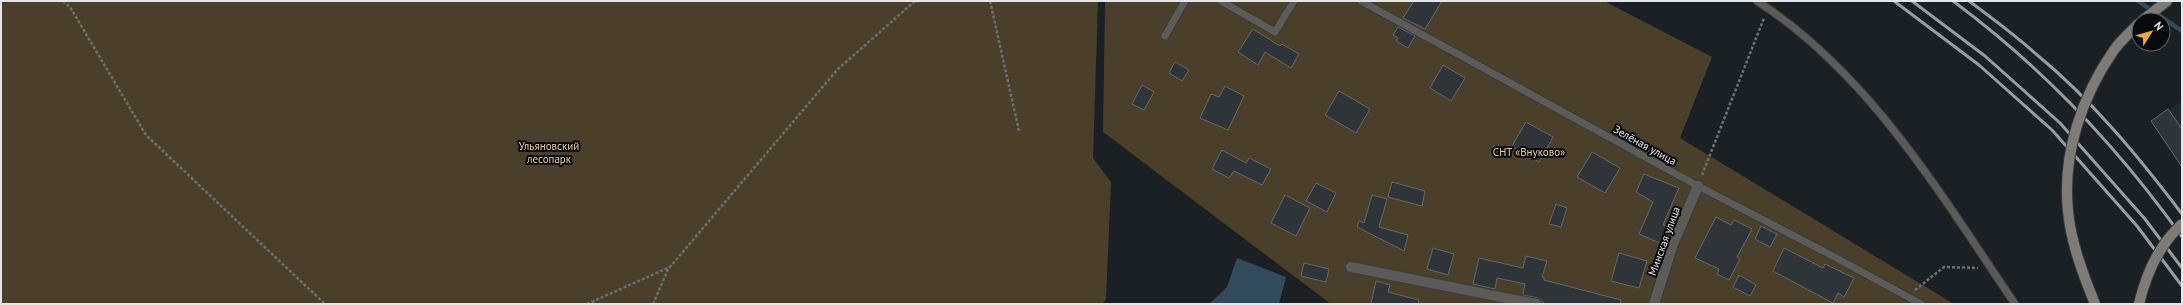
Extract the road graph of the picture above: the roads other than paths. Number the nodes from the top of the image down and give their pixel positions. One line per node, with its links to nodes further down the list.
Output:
1 (1185, 1): 9 (lane)
2 (1221, 1): 3 (lane)
3 (1294, 1)
4 (1361, 1): 10 (lane, Зелёная улица)
5 (1757, 1): 16 (lane)
6 (2168, 1): 7 (main road)
7 (2154, 12)
8 (2131, 32): 17 (main road, bridge)
9 (1165, 36)
10 (1698, 186): 14 (street, Минская улица); 15 (lane, Зелёная улица)
11 (2182, 224): 18 (main road, bridge)
12 (1351, 267): 13 (street)
13 (1536, 304)
14 (1654, 304)
15 (1920, 304)
16 (2015, 304)
17 (2095, 304)
18 (2139, 304)

